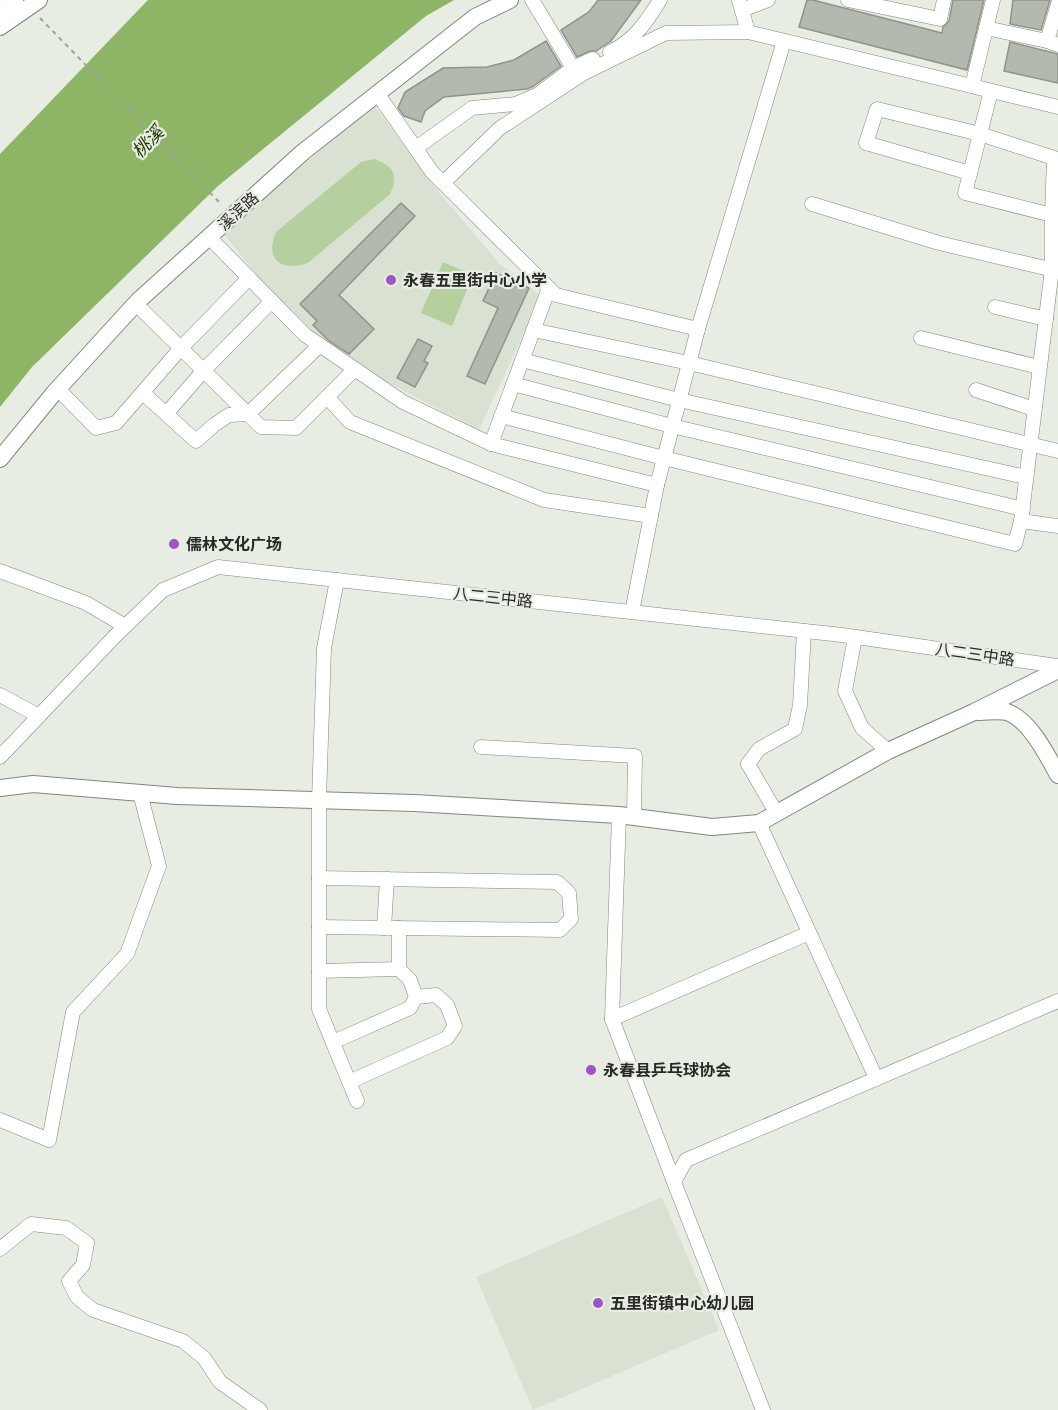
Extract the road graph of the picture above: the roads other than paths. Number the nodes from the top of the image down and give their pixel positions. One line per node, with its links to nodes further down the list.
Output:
1 (510, 0): 20 (main road, 溪滨路)
2 (532, 0): 17 (street)
3 (660, 0): 17 (street)
4 (768, 0): 10 (street)
5 (848, 0): 6 (street)
6 (944, 0)
7 (993, 0): 13 (street)
8 (28, 2): 11 (main road); 12 (main road)
9 (1058, 4): 16 (street)
10 (740, 5): 14 (street)
11 (0, 10)
12 (0, 27)
13 (986, 28): 16 (street); 18 (street)
14 (748, 32): 15 (street); 25 (street)
15 (784, 41): 18 (street); 36 (street)
16 (1053, 43)
17 (573, 68): 23 (street)
18 (972, 86): 19 (street)
19 (991, 91): 21 (street); 22 (street)
20 (377, 93): 23 (street); 28 (main road, 溪滨路)
21 (1058, 107)
22 (980, 134): 24 (street); 24 (street); 27 (street)
23 (416, 148): 25 (street)
24 (970, 173): 27 (street)
25 (443, 183): 31 (street)
26 (812, 204): 29 (street)
27 (1052, 215): 29 (street)
28 (209, 237): 30 (street); 33 (main road, 溪滨路)
29 (1055, 270): 35 (street)
30 (249, 278): 32 (street); 40 (street)
31 (549, 288): 36 (street); 37 (street)
32 (272, 301): 39 (street); 45 (street)
33 (136, 304): 40 (street); 47 (main road, 溪滨路)
34 (995, 307): 35 (street)
35 (1046, 319): 43 (street)
36 (698, 329): 42 (street)
37 (534, 330): 41 (street); 42 (street)
38 (921, 338): 43 (street)
39 (320, 345): 44 (street); 54 (street)
40 (181, 348): 45 (street); 49 (street)
41 (522, 360): 46 (street); 51 (street)
42 (689, 363): 51 (street); 58 (street)
43 (1040, 367): 52 (street)
44 (355, 369): 50 (street); 57 (street)
45 (204, 370): 53 (street); 54 (street)
46 (513, 384): 55 (street); 56 (street)
47 (58, 389): 49 (street); 60 (main road, 溪滨路)
48 (976, 390): 52 (street)
49 (143, 393): 53 (street)
50 (327, 397): 54 (street); 65 (street)
51 (679, 400): 56 (street); 62 (street)
52 (1034, 409): 58 (street)
53 (166, 414): 54 (street)
54 (248, 414)
55 (501, 416): 57 (street); 61 (street)
56 (672, 426): 61 (street); 64 (street)
57 (491, 444): 63 (street)
58 (1030, 444): 59 (street); 62 (street)
59 (1058, 451)
60 (0, 459)
61 (664, 459): 63 (street); 64 (street)
62 (1026, 477): 64 (street)
63 (657, 485): 65 (street)
64 (1022, 515): 66 (street)
65 (651, 516): 69 (street)
66 (1058, 526)
67 (0, 571): 70 (street)
68 (337, 580): 69 (street, 八二三中路); 70 (street, 八二三中路); 83 (street)
69 (632, 612): 71 (street, 八二三中路)
70 (125, 626): 76 (street, 八二三中路)
71 (804, 631): 72 (street, 八二三中路); 84 (street)
72 (855, 637): 73 (street, 八二三中路); 78 (street)
73 (1058, 668): 75 (main road, 八二三中路)
74 (0, 695): 76 (street)
75 (974, 712): 78 (main road, 八二三中路); 80 (main road)
76 (39, 716): 79 (street, 八二三中路)
77 (481, 747): 85 (street)
78 (888, 751): 84 (main road, 八二三中路)
79 (0, 757)
80 (1058, 775)
81 (0, 788): 82 (main road, 八二三中路)
82 (140, 793): 83 (main road, 八二三中路); 102 (street)
83 (318, 800): 85 (main road, 八二三中路); 87 (street)
84 (777, 814): 86 (main road, 八二三中路)
85 (626, 816): 86 (main road, 八二三中路); 97 (street)
86 (759, 823): 92 (street)
87 (319, 878): 88 (street); 89 (street)
88 (387, 879): 90 (street); 91 (street)
89 (319, 927): 90 (street); 94 (street)
90 (384, 928): 91 (street)
91 (399, 928): 93 (street)
92 (810, 933): 97 (street); 99 (street)
93 (399, 969): 94 (street); 95 (street)
94 (319, 970): 98 (street)
95 (416, 997): 98 (street); 100 (street)
96 (1058, 1001): 99 (street)
97 (612, 1019): 103 (street)
98 (333, 1042): 100 (street)
99 (876, 1078): 103 (street)
100 (349, 1082): 101 (street)
101 (357, 1101)
102 (0, 1120)
103 (674, 1182): 106 (street)
104 (0, 1249): 105 (street)
105 (260, 1410)
106 (764, 1410)

